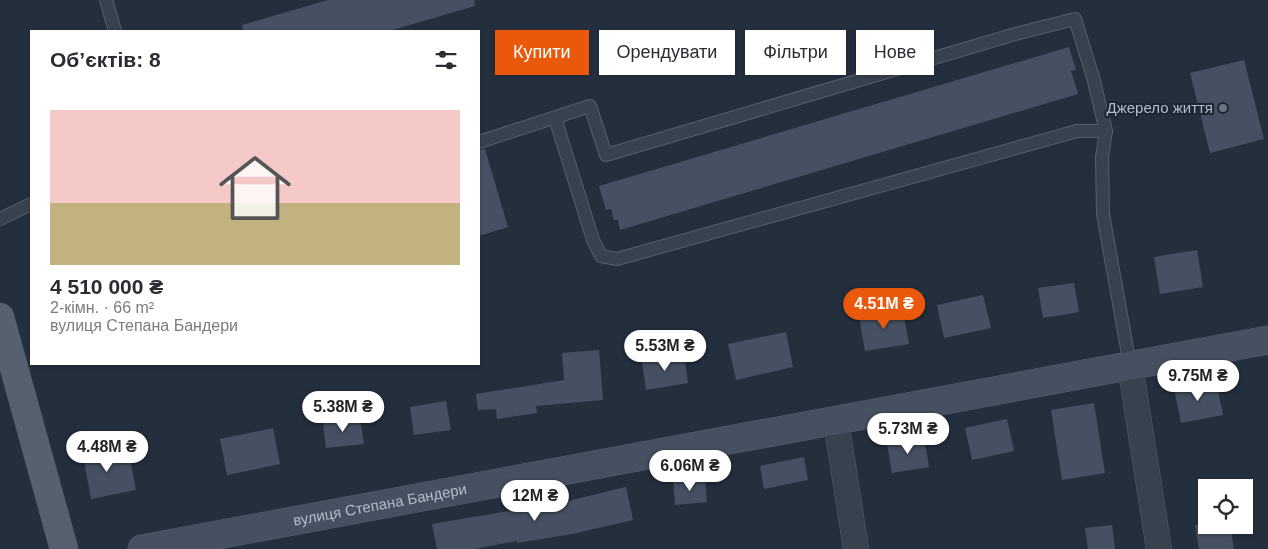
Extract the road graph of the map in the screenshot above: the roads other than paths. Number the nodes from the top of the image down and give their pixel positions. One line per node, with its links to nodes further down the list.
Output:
1 (106, 0): 2 (lane)
2 (115, 30)
3 (555, 118): 4 (lane); 4 (lane); 5 (lane)
4 (1106, 131): 10 (lane)
5 (480, 142)
6 (30, 204): 7 (lane)
7 (0, 218)
8 (0, 317): 12 (main road)
9 (1268, 340): 10 (street, вулиця Степана Бандери)
10 (1130, 365): 11 (street, вулиця Степана Бандери); 15 (street)
11 (836, 421): 13 (street, вулиця Степана Бандери); 14 (street)
12 (64, 549)
13 (142, 549)
14 (856, 549)
15 (1159, 549)

